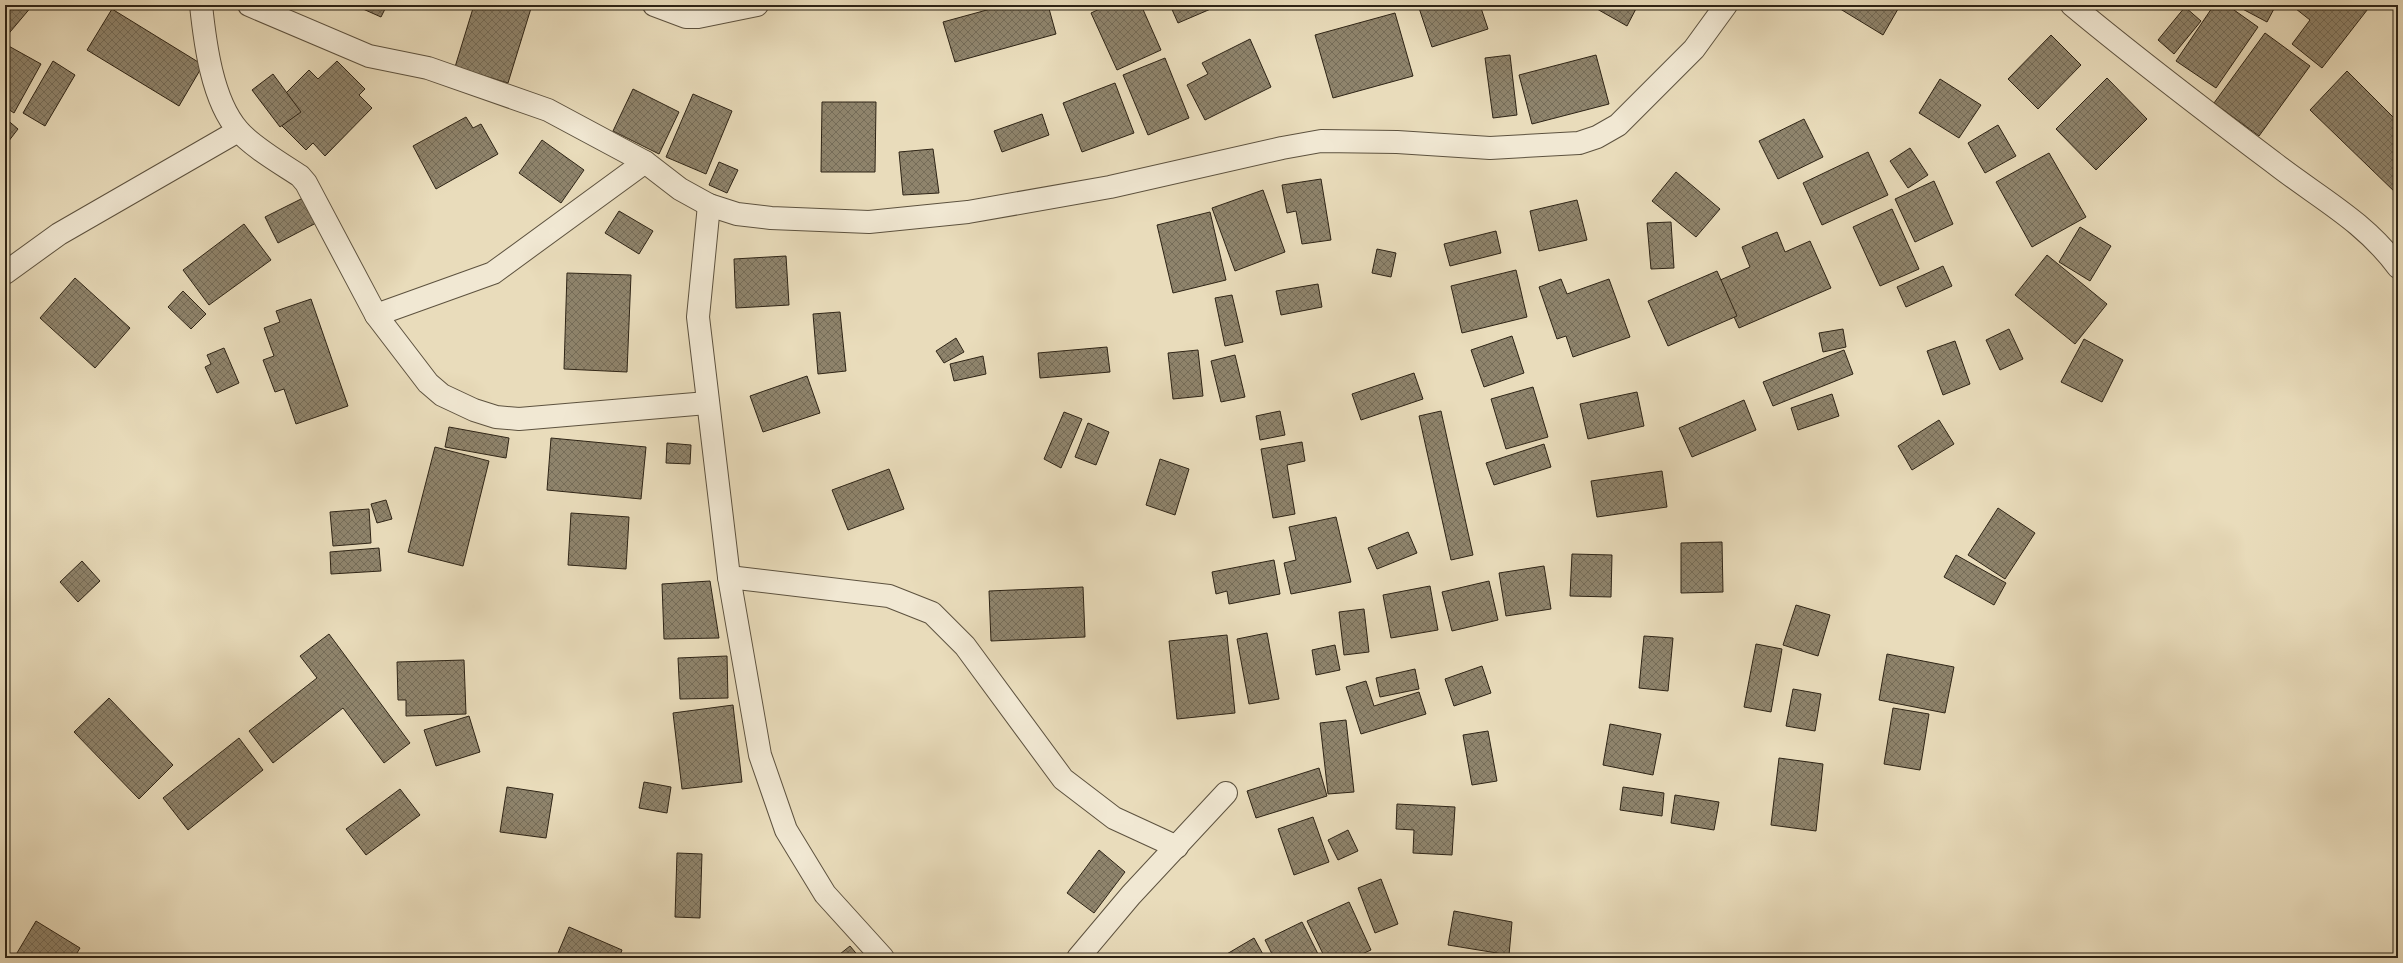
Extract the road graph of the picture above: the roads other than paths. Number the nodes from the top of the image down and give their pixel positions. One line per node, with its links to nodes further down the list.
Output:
1 (201, 5): 7 (street)
2 (249, 5): 8 (street)
3 (654, 5): 4 (street)
4 (757, 5)
5 (1726, 5): 9 (street)
6 (2072, 5): 10 (street)
7 (238, 131): 11 (street); 12 (street)
8 (645, 162): 9 (street); 12 (street)
9 (709, 205): 13 (street)
10 (2398, 267)
11 (5, 273)
12 (376, 315): 13 (street)
13 (707, 403): 14 (street)
14 (729, 577): 16 (street); 17 (street)
15 (1226, 793): 16 (street)
16 (1177, 847): 18 (street)
17 (883, 958)
18 (1078, 958)

